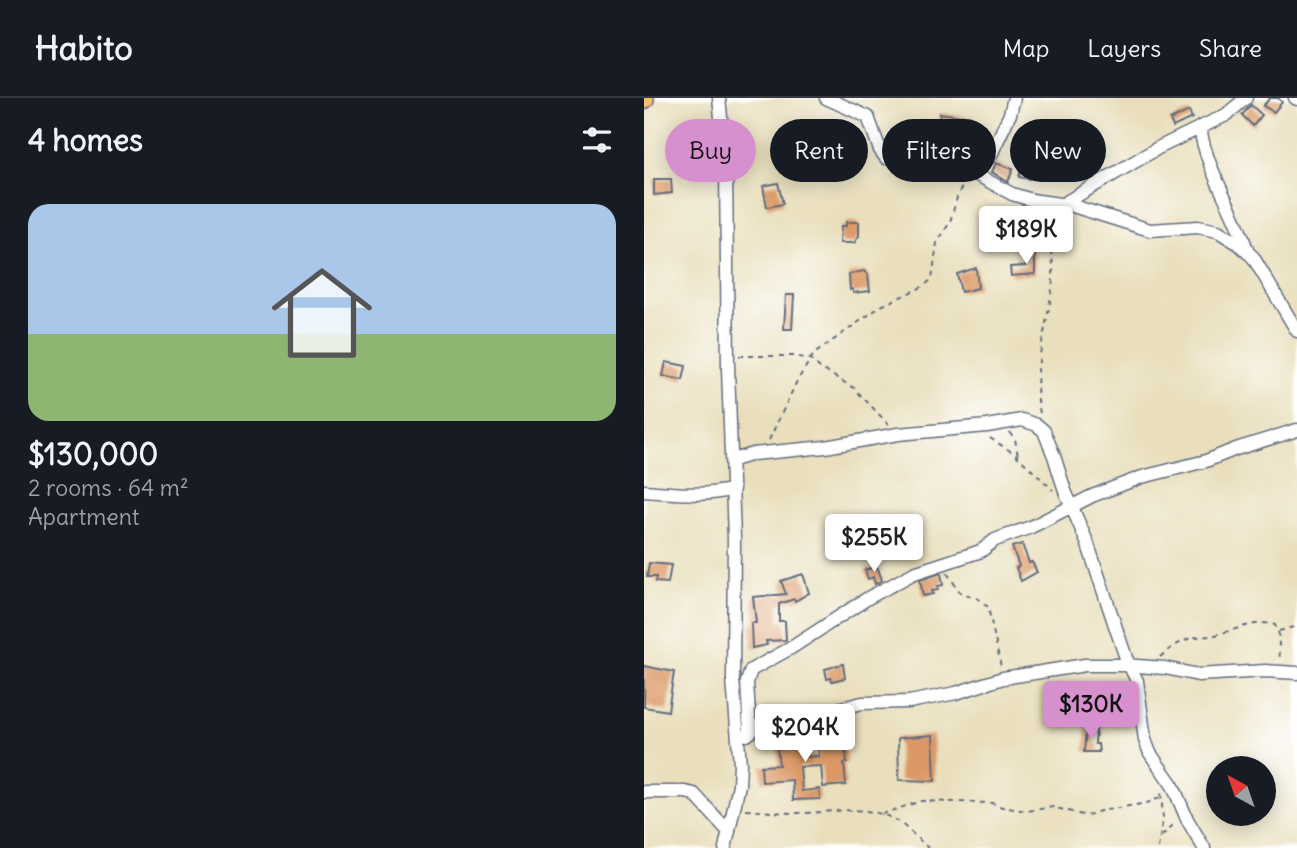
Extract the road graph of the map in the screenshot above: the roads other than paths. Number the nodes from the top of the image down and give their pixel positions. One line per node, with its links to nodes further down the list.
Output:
1 (719, 98): 13 (street)
2 (827, 98): 7 (street)
3 (1014, 98): 6 (street)
4 (1247, 98): 5 (street)
5 (1199, 127): 9 (street); 10 (street)
6 (996, 144)
7 (882, 153)
8 (989, 182): 9 (street)
9 (1063, 204): 10 (street)
10 (1248, 253): 11 (street)
11 (1297, 331)
12 (1297, 430): 16 (street)
13 (733, 460): 14 (street); 16 (street)
14 (733, 489): 15 (street); 20 (street)
15 (644, 491)
16 (1070, 503): 17 (street); 19 (street)
17 (1130, 666): 18 (street); 19 (street); 24 (street)
18 (1297, 673)
19 (750, 732): 20 (street)
20 (740, 743): 22 (street)
21 (644, 792): 22 (street)
22 (729, 832): 23 (street)
23 (725, 848)
24 (1205, 848)

